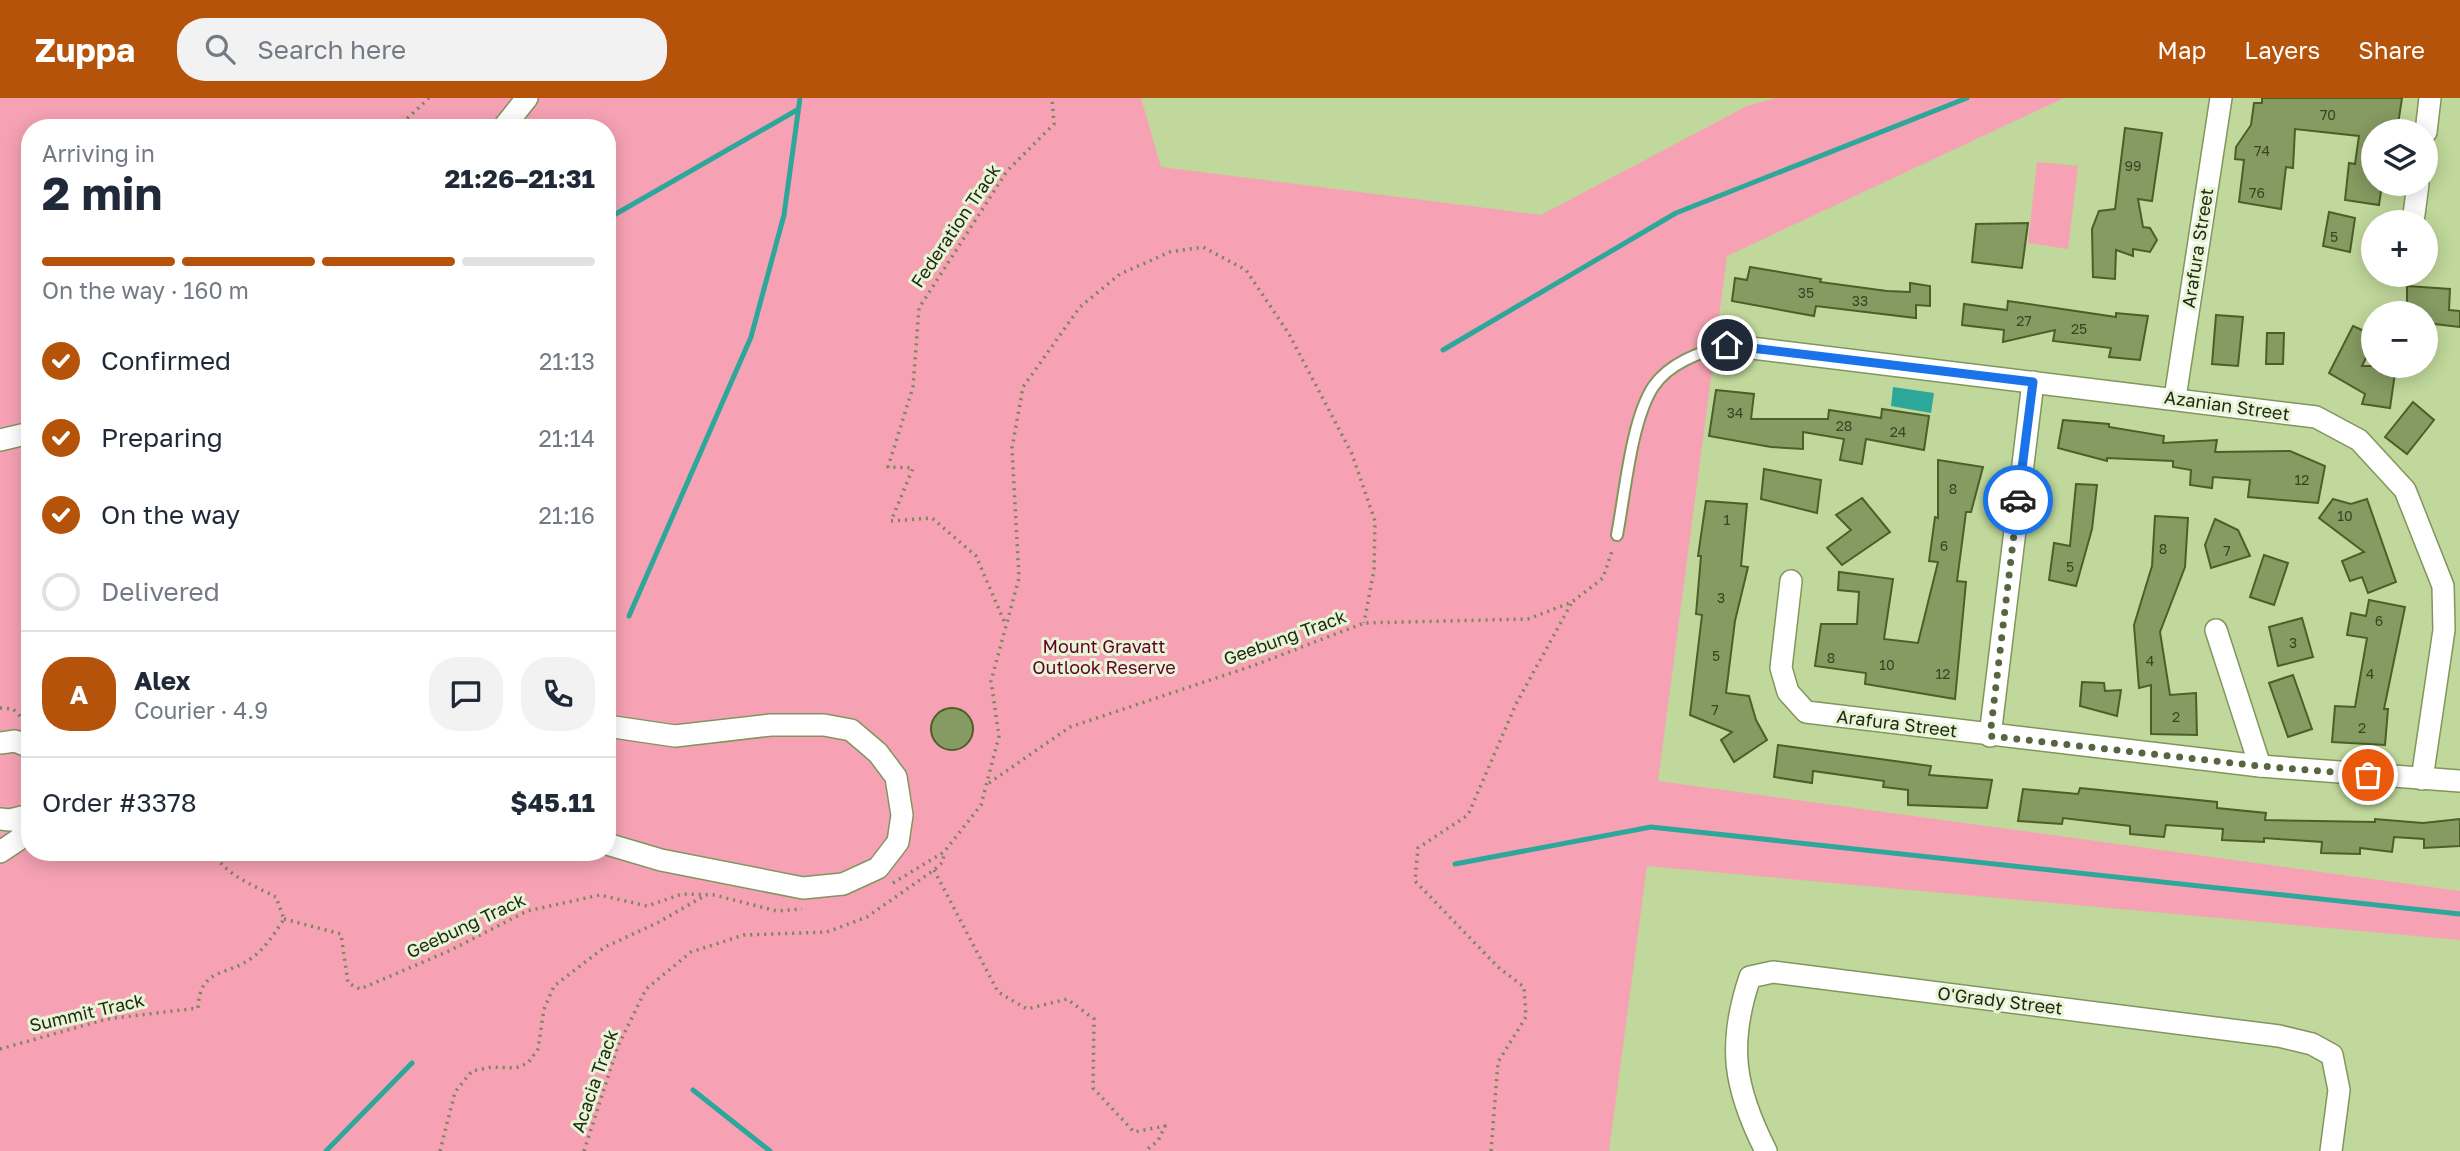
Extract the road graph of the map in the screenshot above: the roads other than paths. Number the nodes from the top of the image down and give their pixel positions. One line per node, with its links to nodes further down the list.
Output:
1 (527, 98): 4 (street)
2 (2221, 98): 8 (street, Arafura Street)
3 (2430, 98): 5 (street)
4 (510, 119)
5 (2428, 119)
6 (1727, 345): 7 (street, Azanian Street); 11 (lane)
7 (2033, 382): 8 (street, Azanian Street); 15 (street)
8 (2175, 398): 19 (street, Azanian Street)
9 (21, 435): 10 (street)
10 (0, 440)
11 (1617, 535)
12 (1791, 581): 15 (street, Arafura Street)
13 (2216, 630): 18 (street)
14 (616, 727): 24 (street)
15 (1990, 736): 18 (street, Arafura Street)
16 (0, 743): 17 (street)
17 (21, 743)
18 (2260, 766): 19 (street, Arafura Street)
19 (2422, 779): 20 (street, Arafura Street)
20 (2460, 781)
21 (0, 819): 22 (street)
22 (21, 819)
23 (21, 836): 25 (street)
24 (616, 847)
25 (0, 852)
26 (1766, 1151): 27 (street, O'Grady Street)
27 (2331, 1151)

